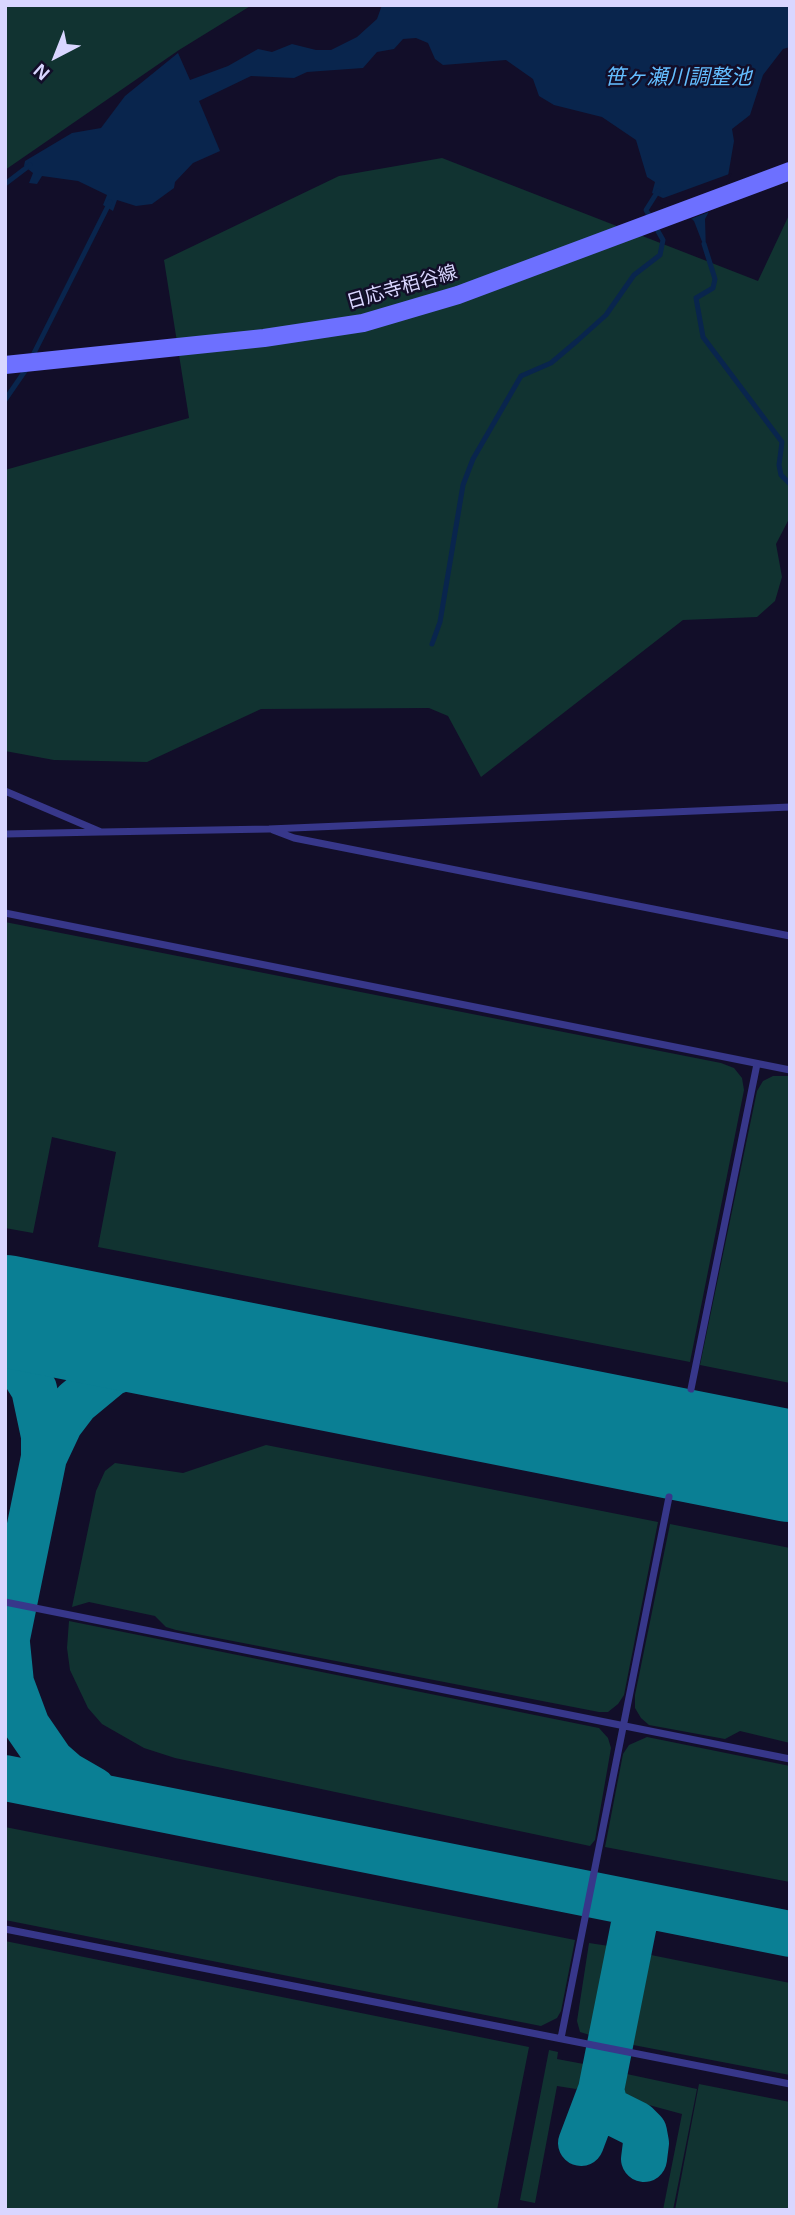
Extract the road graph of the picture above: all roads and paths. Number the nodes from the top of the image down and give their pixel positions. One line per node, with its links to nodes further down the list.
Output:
1 (790, 171): 2 (main road, 日応寺栢谷線)
2 (6, 365)
3 (5, 791): 6 (lane)
4 (790, 807): 5 (lane)
5 (269, 829): 6 (lane); 9 (lane)
6 (101, 832): 7 (lane)
7 (5, 834)
8 (5, 913): 10 (lane)
9 (790, 936)
10 (757, 1064): 11 (lane); 12 (lane)
11 (790, 1070)
12 (691, 1389)
13 (669, 1497): 15 (lane)
14 (5, 1602): 15 (lane)
15 (622, 1726): 16 (lane); 18 (lane)
16 (790, 1759)
17 (5, 1929): 18 (lane)
18 (561, 2038): 19 (lane)
19 (790, 2084)

